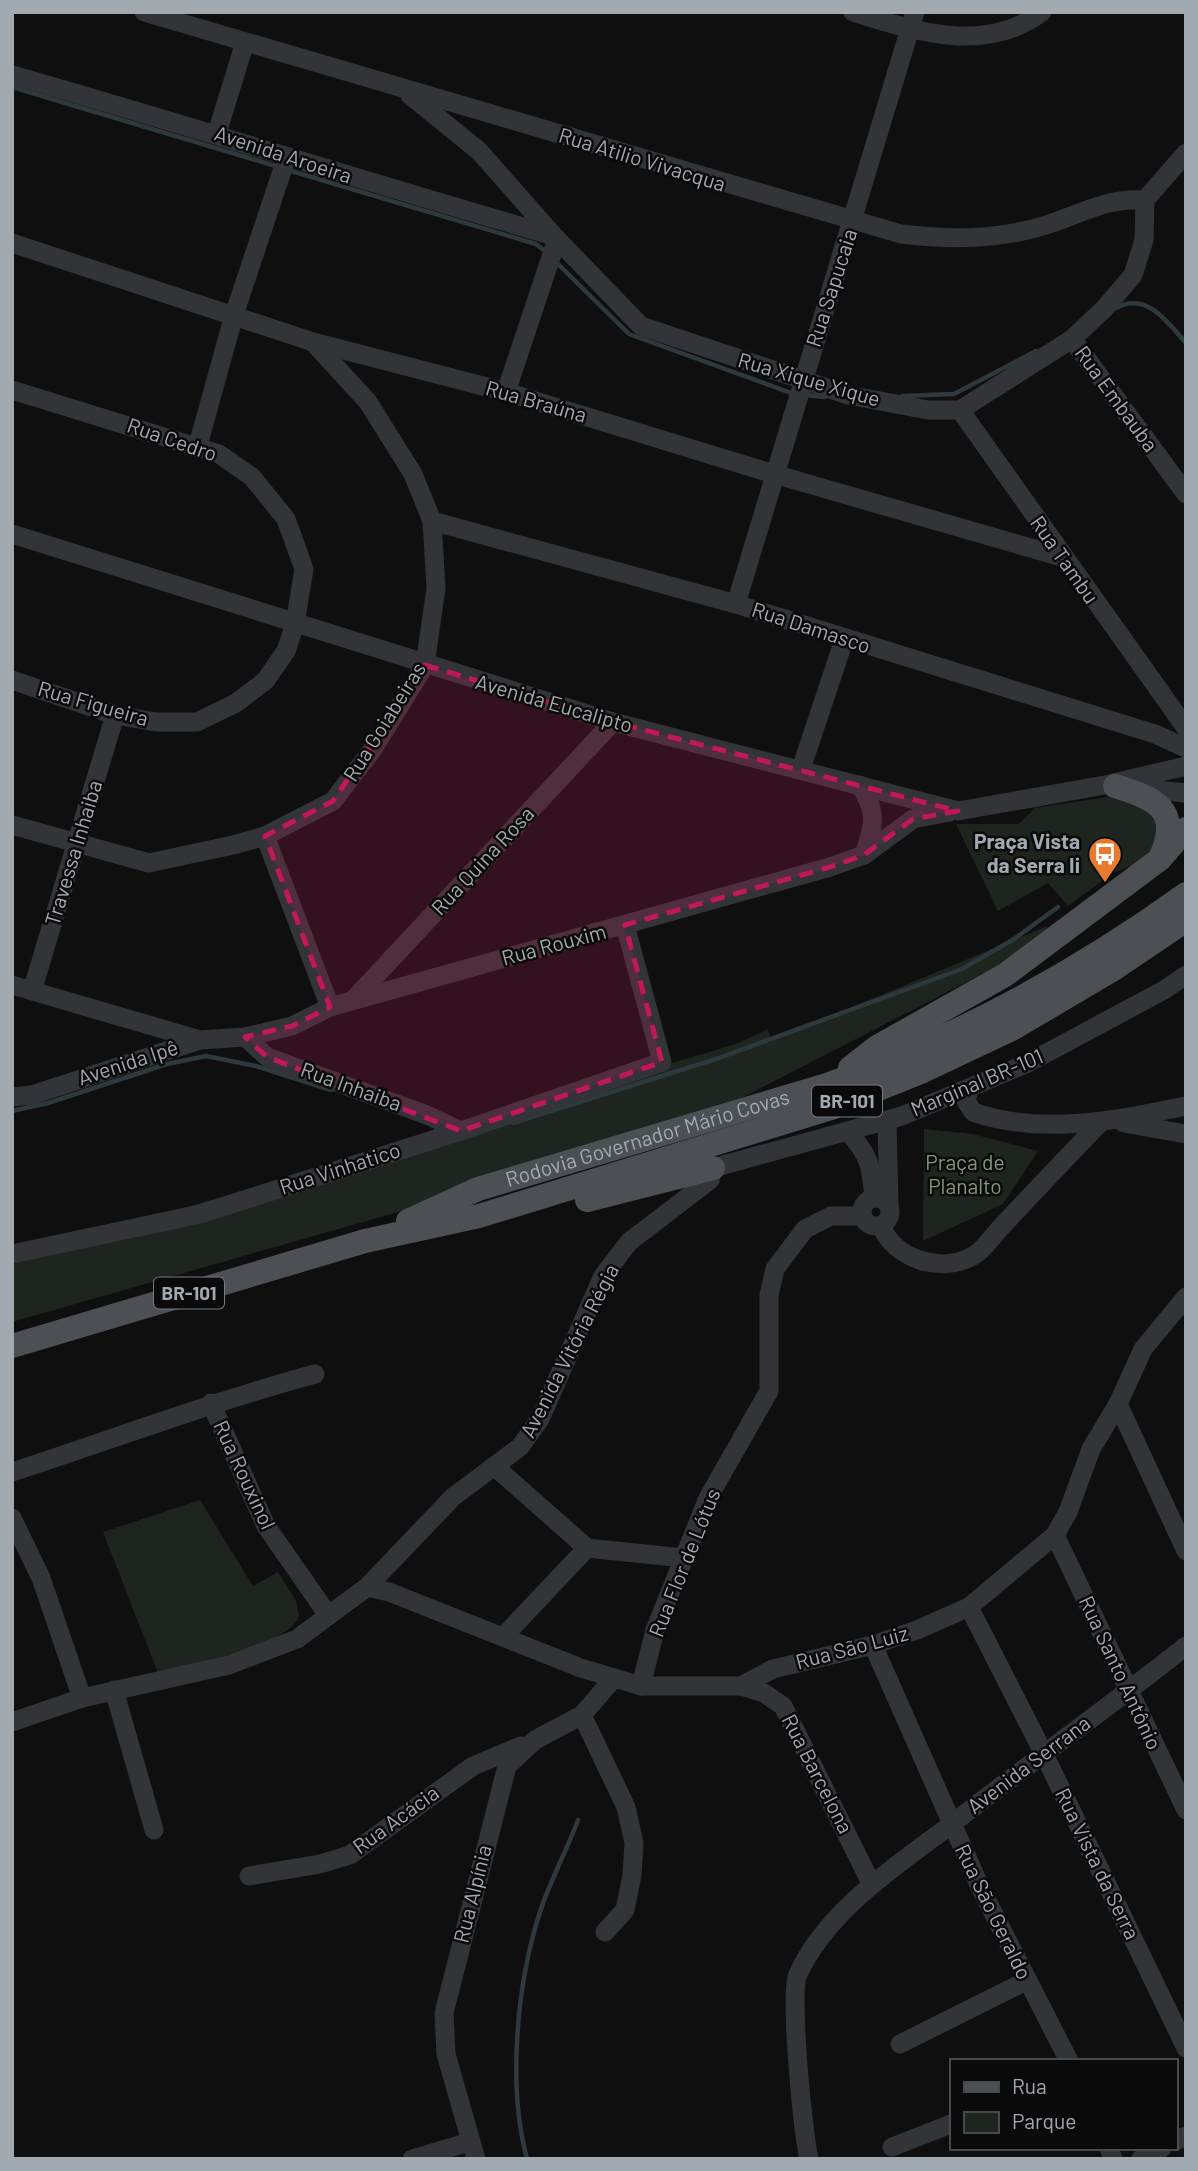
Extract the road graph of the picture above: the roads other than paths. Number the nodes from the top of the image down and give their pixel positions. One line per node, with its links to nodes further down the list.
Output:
1 (144, 12): 5 (street, Rua Atilio Vivacqua)
2 (853, 12): 4 (street)
3 (1042, 12): 4 (street)
4 (913, 21): 12 (street, Rua Sapucaia)
5 (245, 42): 7 (street, Rua Atilio Vivacqua); 8 (street)
6 (12, 75): 8 (street, Avenida Aroeira)
7 (401, 88): 12 (street, Rua Atilio Vivacqua); 13 (street, Rua Xique Xique)
8 (217, 134): 10 (street, Avenida Aroeira)
9 (1186, 153): 11 (street)
10 (283, 167): 13 (street, Avenida Aroeira); 15 (street)
11 (1144, 200): 12 (street, Rua Atilio Vivacqua); 16 (street)
12 (853, 223): 18 (street, Rua Sapucaia)
13 (555, 237): 18 (street, Rua Xique Xique); 20 (street)
14 (12, 243): 15 (street, Rua Braúna)
15 (234, 315): 17 (street, Rua Braúna); 22 (street)
16 (1072, 339): 21 (street); 24 (street, Rua Embauba)
17 (313, 342): 20 (street, Rua Braúna); 25 (street, Rua Goiabeiras)
18 (802, 382): 21 (street, Rua Xique Xique); 23 (street, Rua Sapucaia)
19 (12, 390): 22 (street, Rua Cedro)
20 (506, 392): 23 (street, Rua Braúna)
21 (960, 410): 26 (street, Rua Tambu)
22 (198, 445): 31 (street, Rua Cedro)
23 (775, 474): 28 (street, Rua Braúna); 30 (street, Rua Sapucaia)
24 (1186, 494)
25 (432, 521): 30 (street, Rua Damasco); 33 (street, Rua Goiabeiras)
26 (1038, 523): 28 (street); 29 (street, Rua Tambu)
27 (12, 534): 31 (street, Avenida Eucalipto)
28 (1024, 544): 29 (street, Rua Braúna)
29 (1062, 557): 35 (street, Rua Tambu)
30 (736, 604): 32 (street, Rua Damasco)
31 (295, 624): 33 (street, Avenida Eucalipto); 36 (street, Rua Figueira)
32 (844, 640): 39 (street, Rua Damasco); 42 (street)
33 (425, 665): 37 (street, Avenida Eucalipto); 50 (street, Rua Goiabeiras)
34 (12, 680): 36 (street, Rua Figueira)
35 (1170, 709): 38 (street, Rua Tambu); 39 (street)
36 (115, 715): 51 (street, Travessa Inhaiba)
37 (613, 722): 42 (street, Avenida Eucalipto); 60 (street, Rua Quina Rosa)
38 (1186, 727)
39 (1155, 734): 40 (street, Rua Damasco); 43 (street)
40 (1186, 748)
41 (1186, 766): 43 (street, Avenida Eucalipto)
42 (801, 769): 44 (street, Avenida Eucalipto)
43 (1160, 771): 45 (street, Avenida Eucalipto)
44 (860, 785): 47 (street, Avenida Eucalipto); 52 (street)
45 (1110, 785): 46 (street, Avenida Eucalipto); 47 (street, Avenida Eucalipto); 53 (main road)
46 (1186, 793)
47 (958, 811): 52 (street, Rua Rouxim)
48 (12, 825): 51 (street, Rua Goiabeiras)
49 (1186, 829): 53 (main road)
50 (265, 836): 51 (street, Rua Goiabeiras); 61 (street)
51 (78, 845): 59 (street, Travessa Inhaiba)
52 (864, 855): 56 (street, Rua Rouxim)
53 (1160, 859): 64 (main road)
54 (1186, 894): 64 (main road, Rodovia Governador Mário Covas / BR-101)
55 (1186, 920): 75 (main road, Rodovia Governador Mário Covas / BR-101)
56 (625, 925): 60 (street, Rua Rouxim); 70 (street, Rua Vinhatico)
57 (1186, 975): 65 (street, Marginal BR-101)
58 (12, 985): 59 (street)
59 (32, 991): 63 (street)
60 (352, 1000): 61 (street, Rua Rouxim)
61 (330, 1007): 62 (street, Rua Rouxim)
62 (245, 1037): 63 (street, Avenida Ipê); 70 (street, Rua Inhaiba)
63 (200, 1040): 66 (street, Avenida Ipê)
64 (827, 1085): 78 (main road, Rodovia Governador Mário Covas / BR-101)
65 (969, 1088): 68 (street, Marginal BR-101); 69 (street)
66 (12, 1097)
67 (1184, 1106): 69 (street); 72 (street)
68 (887, 1121): 71 (street, Marginal BR-101); 74 (street)
69 (1106, 1122): 72 (street); 77 (street)
70 (461, 1131): 79 (street, Rua Vinhatico)
71 (848, 1132): 73 (street, Marginal BR-101); 74 (street)
72 (1182, 1133)
73 (713, 1168): 75 (main road); 85 (street, Avenida Vitória Régia)
74 (882, 1202): 76 (street); 77 (street)
75 (479, 1216): 78 (main road, Rodovia Governador Mário Covas / BR-101)
76 (863, 1216): 77 (street); 91 (street, Rua Flor de Lótus)
77 (881, 1226)
78 (365, 1241): 81 (main road, Rodovia Governador Mário Covas / BR-101)
79 (12, 1254)
80 (1183, 1307): 84 (street, Rua São Luiz)
81 (12, 1346)
82 (315, 1374): 83 (street)
83 (211, 1403): 86 (street); 94 (street, Rua Rouxinol)
84 (1118, 1404): 88 (street, Rua São Luiz); 90 (street)
85 (495, 1466): 89 (street); 92 (street, Avenida Vitória Régia)
86 (12, 1472)
87 (12, 1518): 103 (street)
88 (1055, 1535): 93 (street, Rua São Luiz); 102 (street, Rua Santo Antônio)
89 (587, 1548): 91 (street); 95 (street)
90 (1186, 1551)
91 (684, 1558): 99 (street, Rua Flor de Lótus)
92 (367, 1587): 94 (street, Avenida Vitória Régia); 95 (street, Rua São Luiz)
93 (969, 1607): 96 (street, Rua São Luiz); 107 (street, Rua Vista da Serra)
94 (328, 1615): 101 (street, Avenida Vitória Régia)
95 (503, 1637): 98 (street, Rua São Luiz)
96 (873, 1645): 100 (street, Rua São Luiz); 109 (street, Rua São Geraldo)
97 (1186, 1646): 102 (street, Avenida Serrana)
98 (614, 1678): 99 (street, Rua São Luiz); 104 (street, Rua Alpínia)
99 (641, 1686): 100 (street, Rua São Luiz)
100 (741, 1686): 112 (street, Rua Barcelona)
101 (114, 1690): 103 (street, Avenida Vitória Régia); 110 (street)
102 (1128, 1690): 107 (street, Avenida Serrana); 108 (street, Rua Santo Antônio)
103 (82, 1698): 105 (street, Avenida Vitória Régia)
104 (582, 1714): 106 (street, Rua Alpínia); 113 (street)
105 (12, 1722)
106 (535, 1740): 111 (street, Rua Acácia); 121 (street, Rua Alpínia)
107 (1043, 1752): 109 (street, Avenida Serrana); 116 (street, Rua Vista da Serra)
108 (1186, 1810)
109 (951, 1824): 112 (street, Avenida Serrana); 114 (street, Rua São Geraldo)
110 (154, 1830)
111 (248, 1876)
112 (873, 1885): 123 (street, Avenida Serrana)
113 (605, 1932)
114 (1026, 1981): 115 (street); 117 (street, Rua São Geraldo)
115 (901, 2044)
116 (1186, 2048)
117 (1068, 2059)
118 (950, 2124): 119 (street)
119 (892, 2147)
120 (1158, 2150): 124 (street)
121 (473, 2151): 122 (street)
122 (412, 2159)
123 (808, 2159)
124 (1141, 2159)

